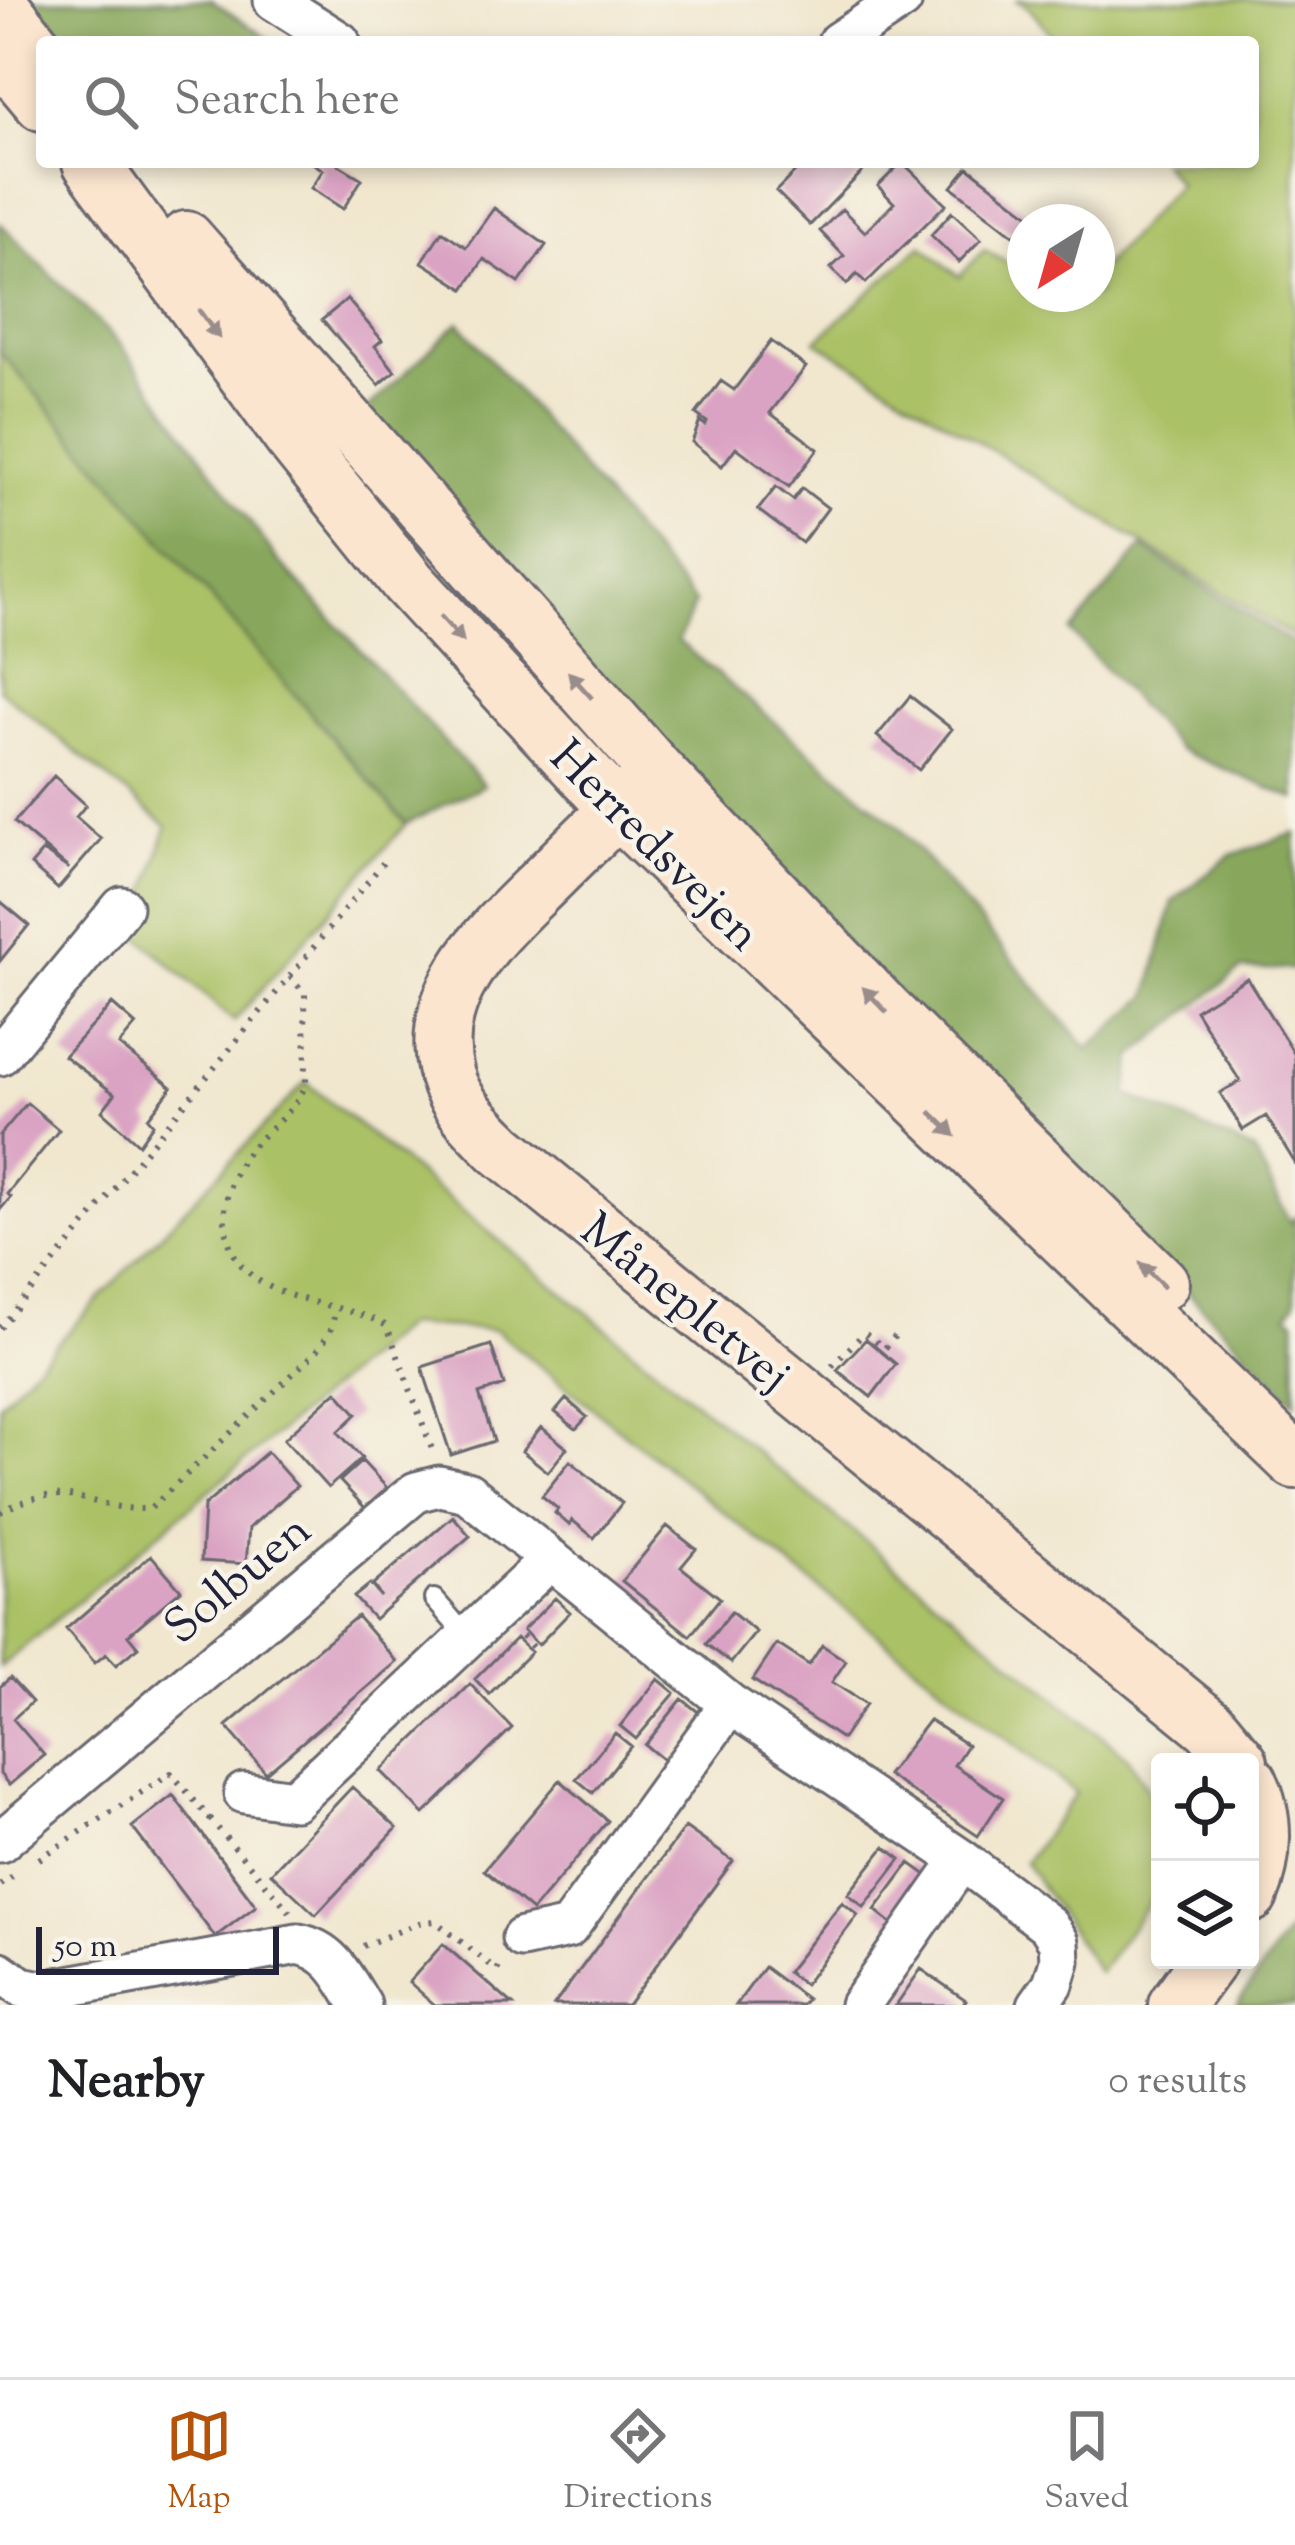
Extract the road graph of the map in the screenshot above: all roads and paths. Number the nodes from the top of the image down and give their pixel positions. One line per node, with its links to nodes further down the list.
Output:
1 (274, 0): 4 (street)
2 (902, 0): 5 (street)
3 (0, 4): 6 (street)
4 (331, 36)
5 (847, 36)
6 (36, 49)
7 (0, 53): 8 (street)
8 (36, 96)
9 (94, 168): 12 (street, Herredsvejen, one-way to 12)
10 (130, 168): 11 (street, Herredsvejen, one-way to 10)
11 (658, 772): 12 (street, Månepletvej); 21 (street, Herredsvejen, one-way to 11)
12 (617, 809): 22 (street, Herredsvejen, one-way to 22); 29 (street, Månepletvej)
13 (383, 863): 15 (path)
14 (122, 907): 16 (street)
15 (290, 976): 17 (path); 18 (path)
16 (0, 1055)
17 (336, 1309): 23 (path); 24 (path)
18 (0, 1328)
19 (895, 1336): 20 (path)
20 (834, 1364)
21 (1295, 1416)
22 (1295, 1461)
23 (445, 1487): 25 (street); 33 (street, Solbuen)
24 (0, 1511)
25 (551, 1559): 27 (street); 28 (street)
26 (434, 1599): 27 (lane)
27 (467, 1637): 30 (street)
28 (730, 1704): 35 (street); 39 (street)
29 (1233, 1753)
30 (244, 1793): 31 (path)
31 (210, 1819): 34 (path); 37 (path)
32 (1259, 1819): 36 (street)
33 (9, 1857): 38 (path)
34 (38, 1860)
35 (962, 1860): 44 (street); 45 (street)
36 (1259, 1868)
37 (257, 1875)
38 (0, 1885)
39 (522, 1937): 40 (path)
40 (332, 1959): 42 (street); 43 (street)
41 (1202, 1969): 46 (street)
42 (0, 1972)
43 (361, 2005)
44 (860, 2005)
45 (1038, 2005)
46 (1176, 2005)

